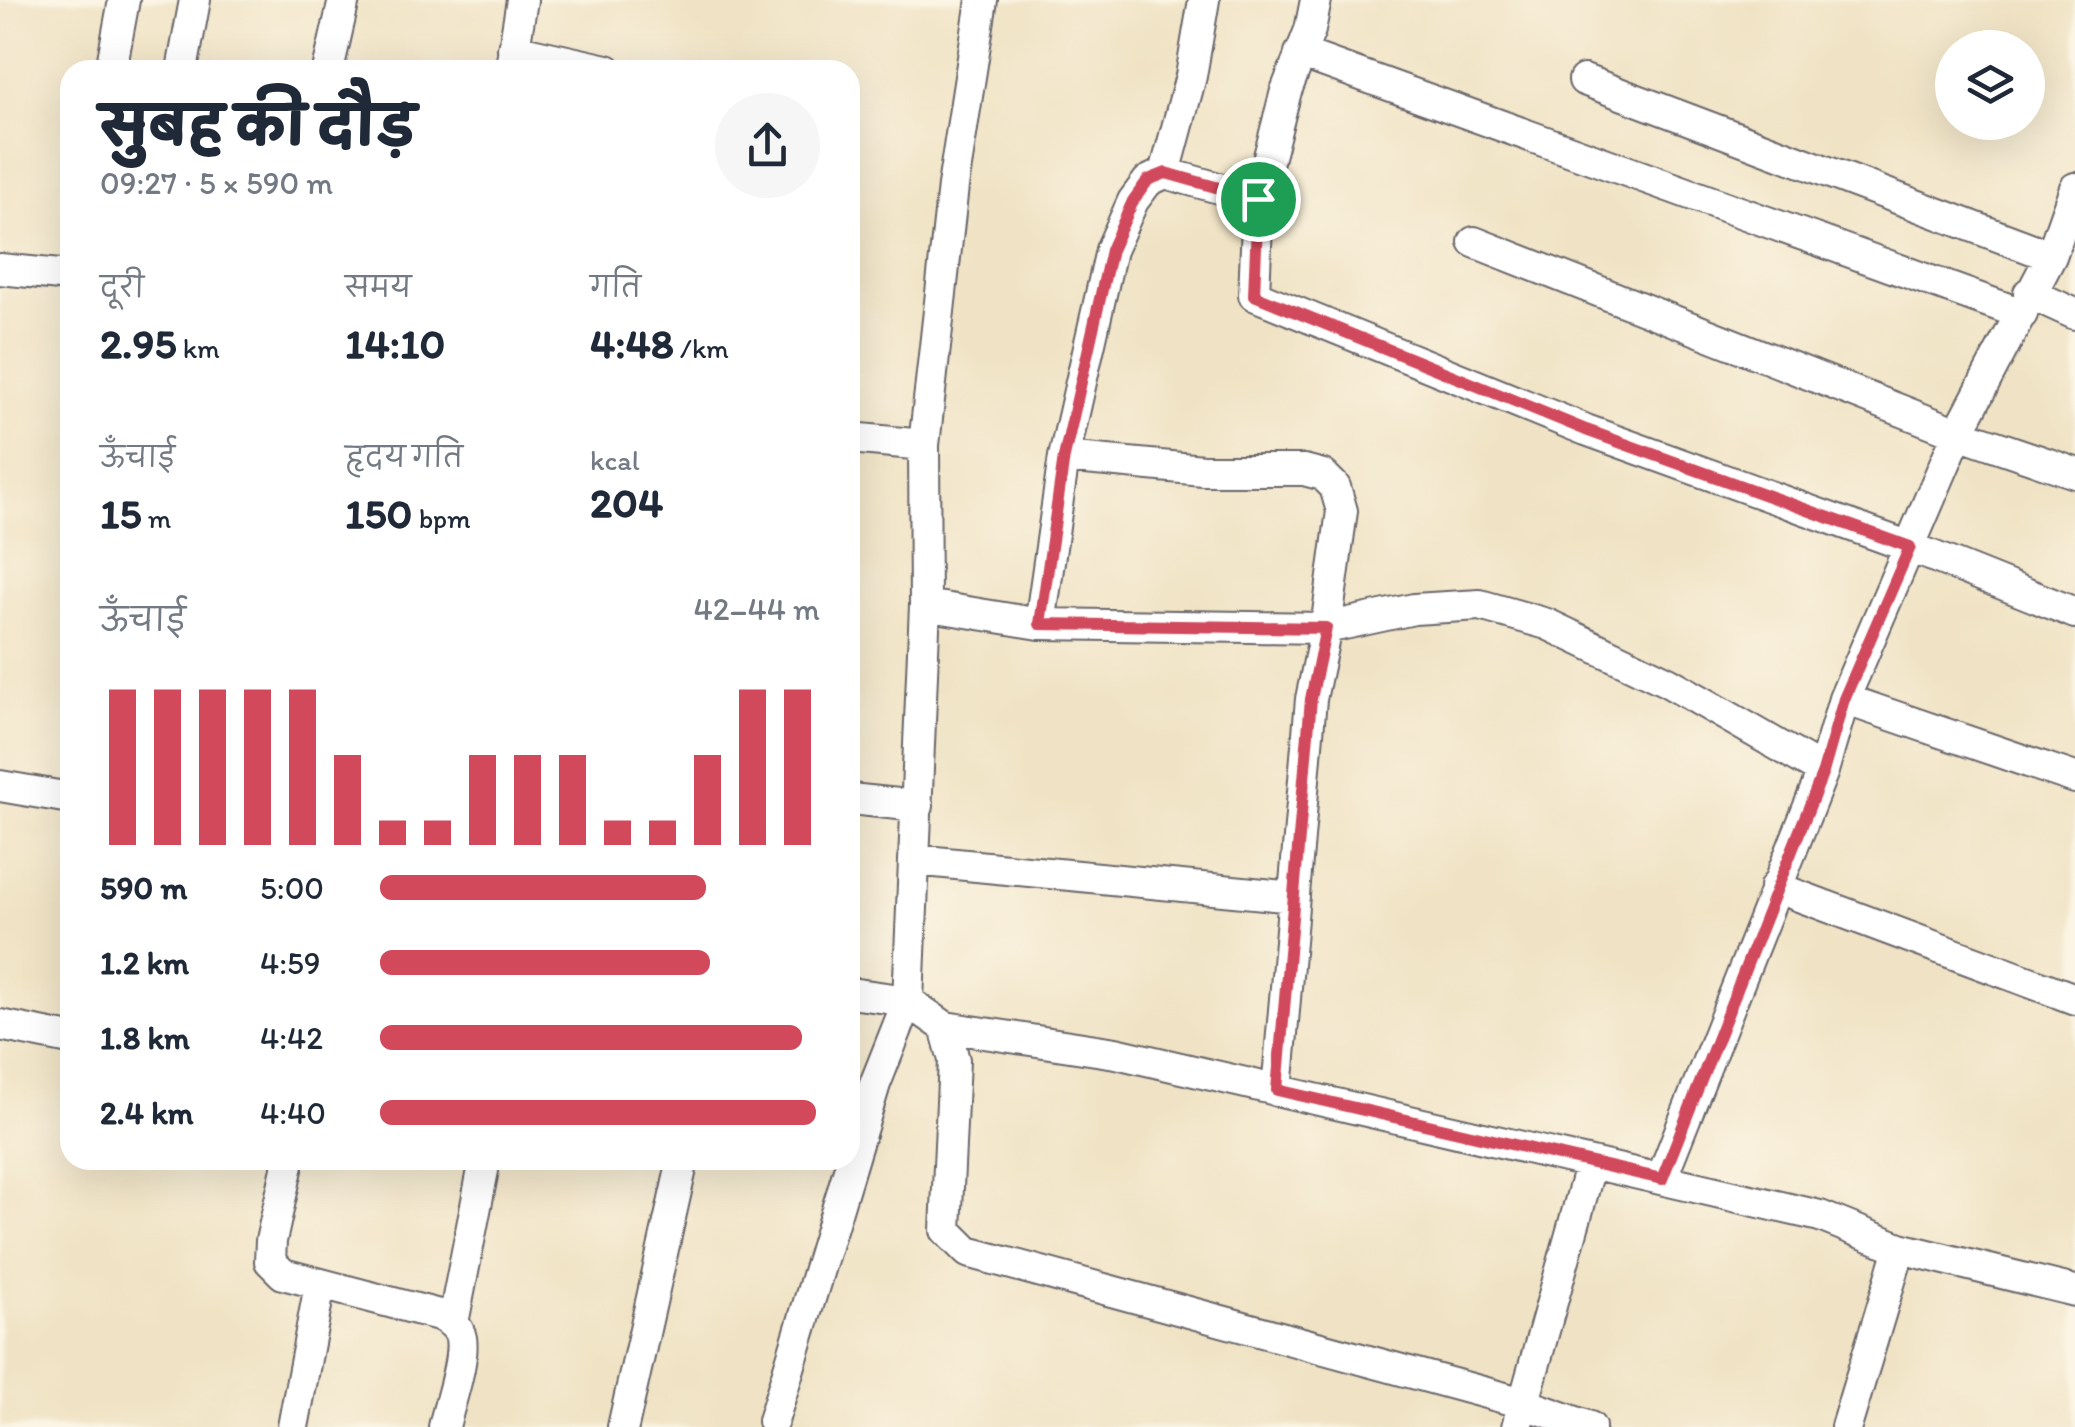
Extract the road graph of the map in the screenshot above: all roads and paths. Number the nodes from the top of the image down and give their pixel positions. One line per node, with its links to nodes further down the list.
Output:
1 (124, 0): 9 (street)
2 (196, 0): 10 (street)
3 (344, 0): 11 (street)
4 (522, 0): 12 (street)
5 (982, 0): 25 (street)
6 (1204, 0): 14 (street)
7 (1316, 0): 8 (street)
8 (1300, 53): 16 (street); 21 (street)
9 (114, 60)
10 (184, 60)
11 (330, 60)
12 (512, 60)
13 (1584, 80): 18 (street)
14 (1166, 173): 16 (street); 26 (street)
15 (2075, 188): 18 (street)
16 (1258, 199): 28 (street)
17 (1474, 242): 23 (street)
18 (2052, 256): 21 (street)
19 (0, 269): 20 (street)
20 (60, 275)
21 (2025, 304): 22 (street); 23 (street)
22 (2075, 314)
23 (1958, 434): 27 (street); 28 (street)
24 (860, 439): 25 (street)
25 (924, 445): 29 (street)
26 (1064, 457): 31 (street); 32 (street)
27 (2075, 473)
28 (1910, 547): 30 (street); 33 (street)
29 (925, 605): 31 (street); 39 (street)
30 (2075, 613)
31 (1040, 624): 32 (street)
32 (1326, 628): 34 (street); 42 (street)
33 (1844, 699): 34 (street); 35 (street)
34 (1823, 772): 41 (street)
35 (2075, 778)
36 (0, 786): 37 (street)
37 (60, 796)
38 (860, 800): 39 (street)
39 (918, 806): 40 (street)
40 (915, 860): 42 (street); 45 (street)
41 (1775, 887): 44 (street); 56 (street)
42 (1294, 897): 49 (street)
43 (860, 994): 45 (street)
44 (2075, 999)
45 (908, 1001): 46 (street); 50 (street)
46 (945, 1026): 49 (street); 61 (street)
47 (2, 1033): 48 (street)
48 (60, 1038)
49 (1277, 1090): 51 (street)
50 (860, 1133)
51 (1591, 1163): 56 (street); 61 (street)
52 (286, 1170): 58 (street)
53 (483, 1170): 60 (street)
54 (681, 1170): 65 (street)
55 (849, 1170): 62 (street)
56 (1662, 1179): 57 (street)
57 (1900, 1248): 59 (street); 67 (street)
58 (320, 1285): 60 (street); 63 (street)
59 (2075, 1290)
60 (453, 1322): 64 (street)
61 (1520, 1415): 66 (street)
62 (773, 1420)
63 (293, 1427)
64 (444, 1427)
65 (623, 1427)
66 (1590, 1427)
67 (1846, 1427)

